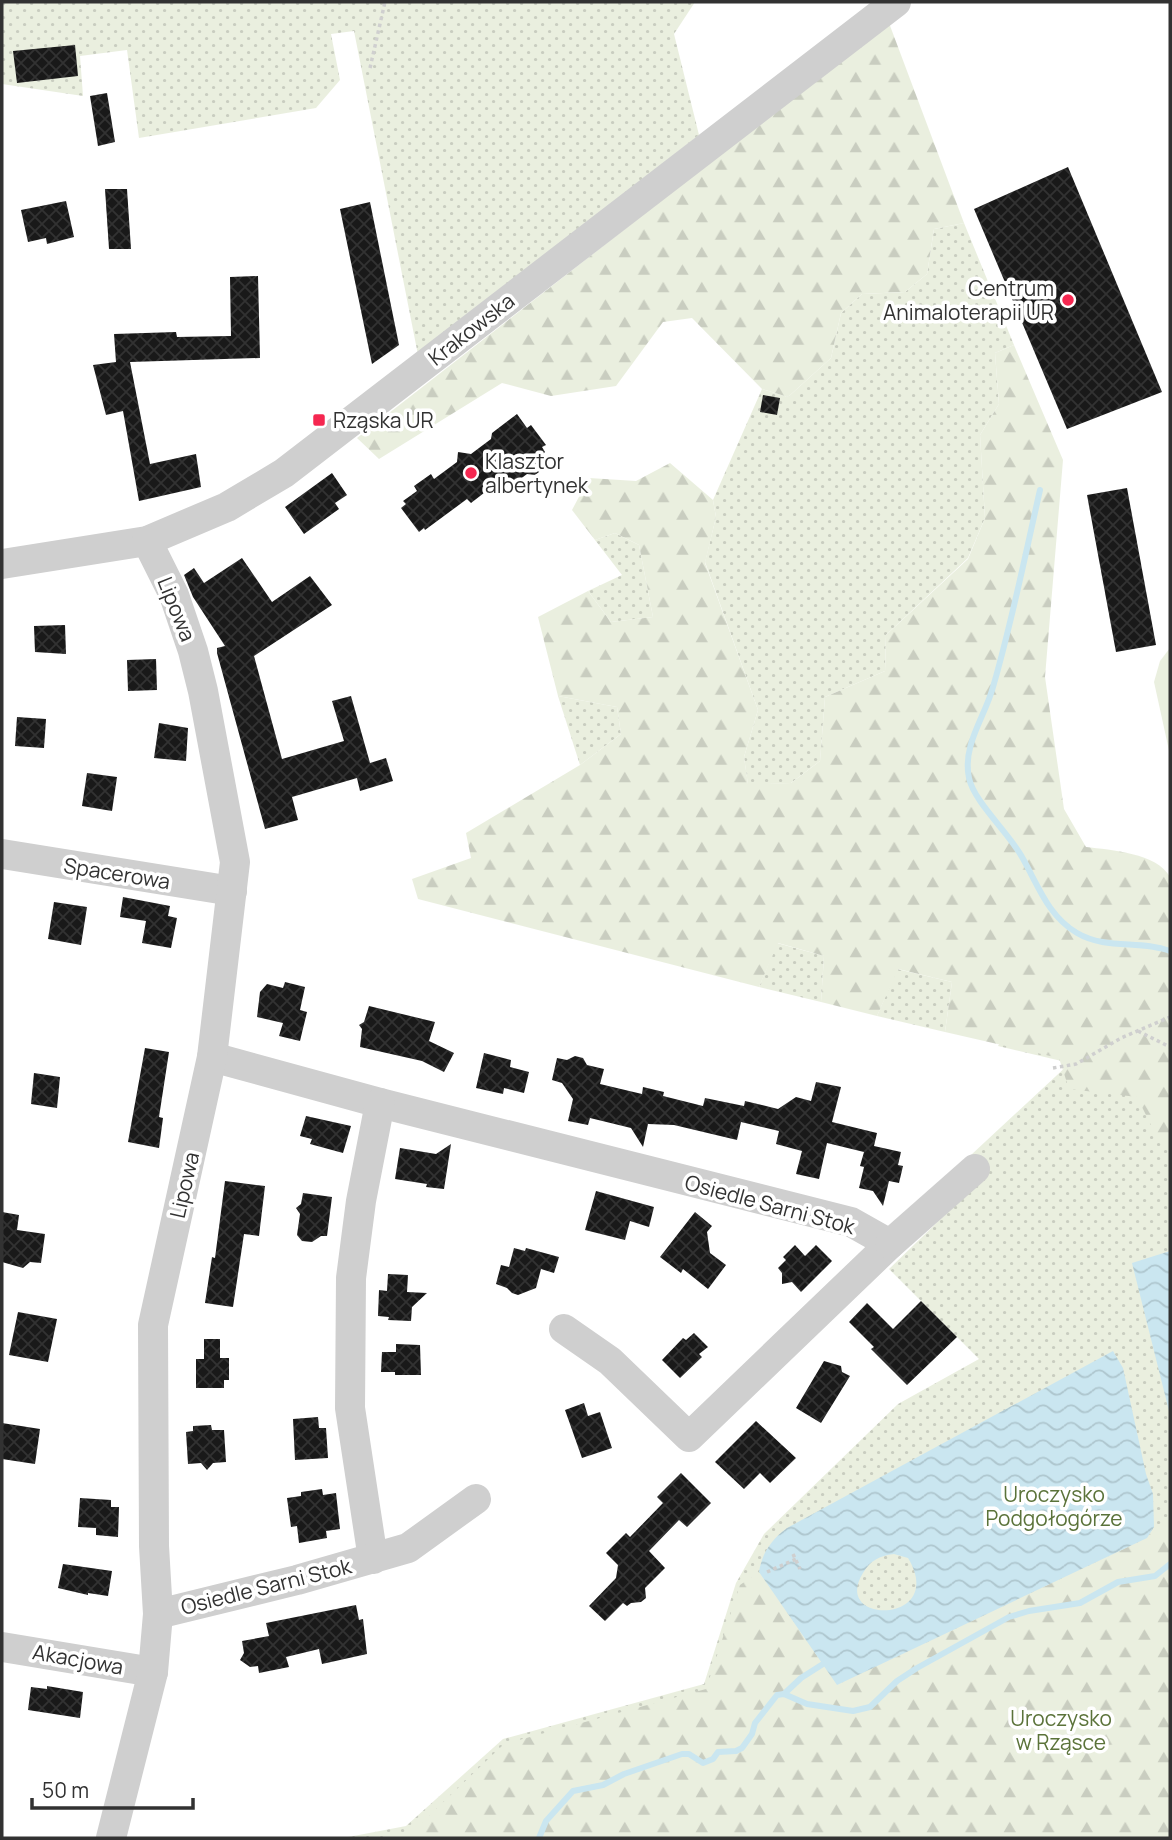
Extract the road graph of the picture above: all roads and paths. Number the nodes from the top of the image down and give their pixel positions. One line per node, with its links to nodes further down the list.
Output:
1 (385, 2): 3 (path)
2 (896, 2): 4 (street, Krakowska)
3 (370, 68)
4 (147, 541): 5 (street, Krakowska); 7 (street, Lipowa)
5 (2, 564)
6 (2, 854): 7 (street, Spacerowa)
7 (232, 891): 11 (street, Lipowa)
8 (1170, 1017): 9 (path)
9 (1138, 1031): 10 (path); 12 (path)
10 (1170, 1047)
11 (212, 1057): 13 (street, Osiedle Sarni Stok); 21 (street, Lipowa)
12 (1053, 1068)
13 (380, 1103): 15 (street, Osiedle Sarni Stok); 18 (street, Osiedle Sarni Stok)
14 (975, 1169): 15 (street)
15 (890, 1244): 16 (street, Osiedle Sarni Stok)
16 (564, 1329)
17 (476, 1499): 18 (street, Osiedle Sarni Stok)
18 (373, 1559): 21 (street, Osiedle Sarni Stok)
19 (800, 1569): 20 (path)
20 (767, 1572)
21 (158, 1614): 23 (street, Lipowa)
22 (2, 1647): 23 (street, Akacjowa)
23 (153, 1672): 24 (street, Lipowa)
24 (111, 1838)

